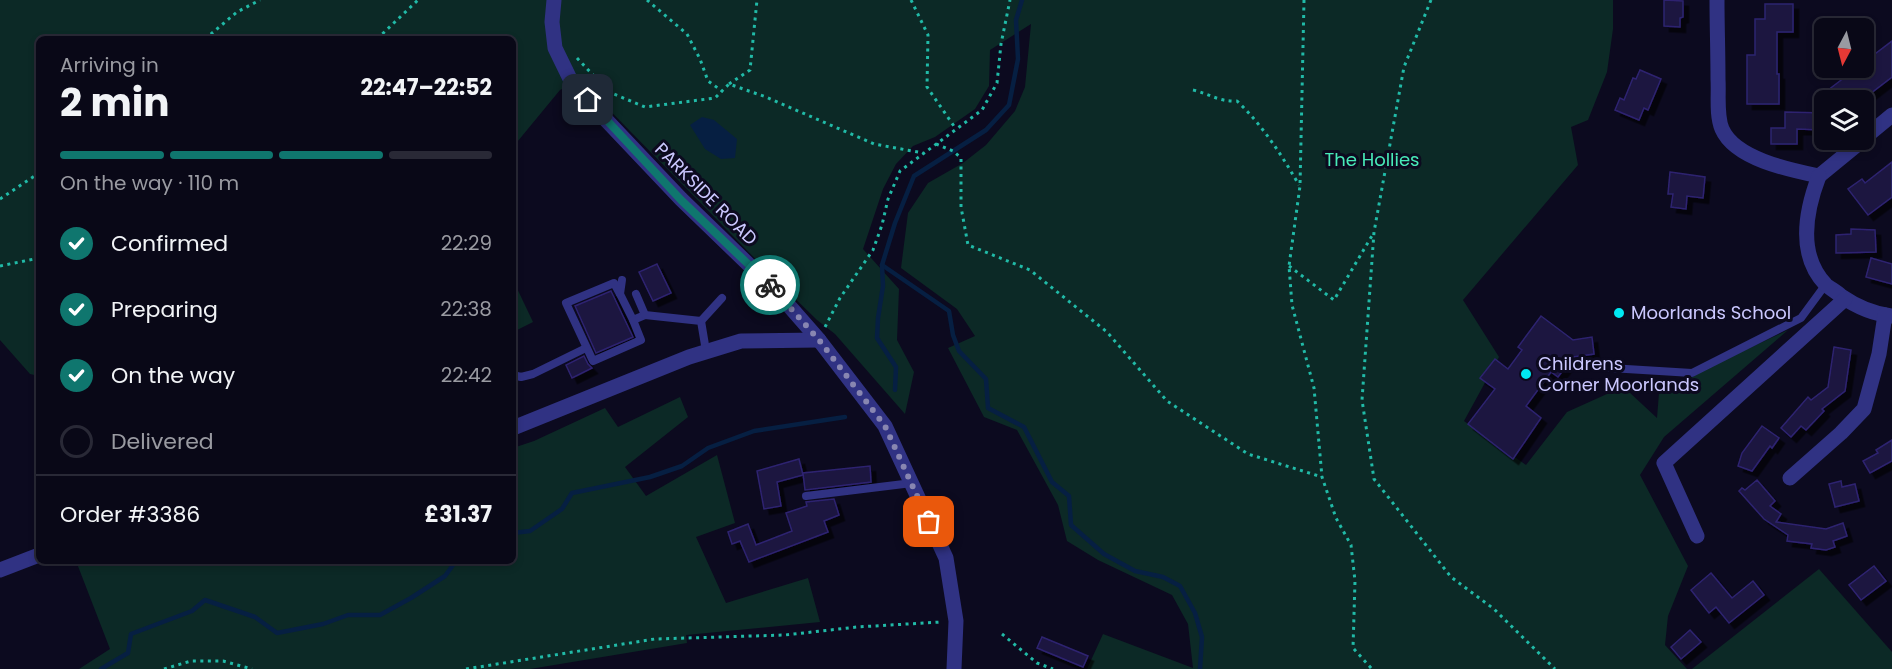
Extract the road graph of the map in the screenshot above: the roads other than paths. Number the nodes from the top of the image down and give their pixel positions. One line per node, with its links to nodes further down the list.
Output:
1 (554, 0): 17 (street, PARKSIDE ROAD)
2 (1718, 0): 6 (street)
3 (1892, 116): 4 (street)
4 (1874, 130)
5 (1850, 150): 6 (street)
6 (1819, 176): 8 (street)
7 (622, 280): 9 (lane)
8 (1826, 284): 12 (street); 20 (lane)
9 (620, 294): 15 (lane); 18 (lane)
10 (636, 294): 13 (lane)
11 (722, 298): 16 (lane)
12 (1845, 299): 14 (street); 26 (street)
13 (645, 315): 15 (lane); 16 (lane)
14 (1888, 316): 23 (street)
15 (633, 320): 18 (lane)
16 (701, 321): 19 (lane)
17 (819, 340): 19 (street); 24 (street, PARKSIDE ROAD)
18 (586, 348): 21 (lane)
19 (706, 351): 22 (street)
20 (1610, 368)
21 (516, 376)
22 (516, 427)
23 (1790, 478)
24 (912, 483): 25 (lane); 29 (street, PARKSIDE ROAD)
25 (806, 496)
26 (1697, 536)
27 (36, 556): 28 (street)
28 (0, 570)
29 (954, 669)

